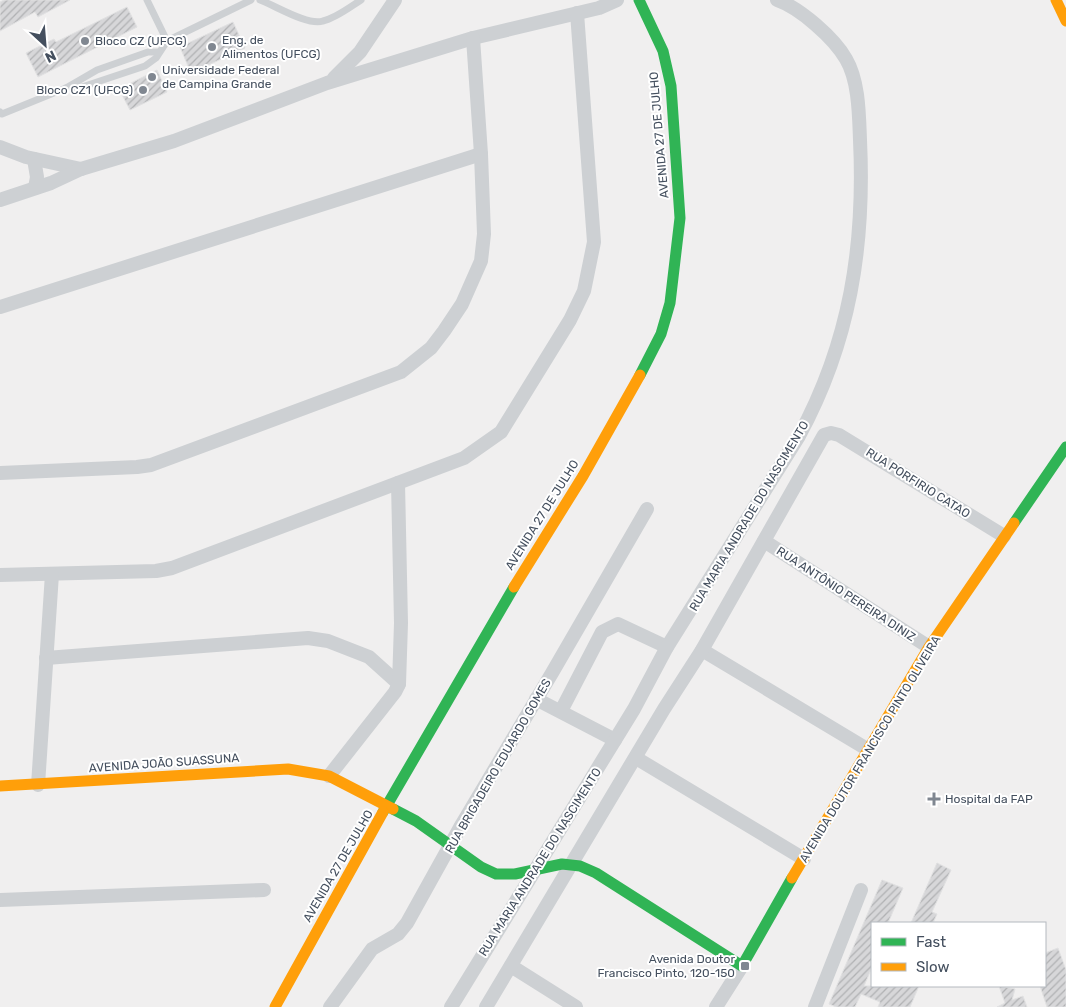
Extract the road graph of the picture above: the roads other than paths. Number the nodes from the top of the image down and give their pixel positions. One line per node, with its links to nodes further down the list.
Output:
1 (147, 0): 13 (lane)
2 (251, 0): 13 (lane)
3 (260, 0): 4 (lane)
4 (361, 0)
5 (395, 0): 15 (street)
6 (617, 0): 10 (street)
7 (639, 0): 47 (street, AVENIDA 27 DE JULHO)
8 (777, 0): 35 (street, RUA MARIA ANDRADE DO NASCIMENTO)
9 (1056, 0): 11 (street)
10 (577, 13): 12 (street); 28 (street)
11 (1066, 21)
12 (473, 38): 15 (street); 19 (street)
13 (167, 41): 14 (lane)
14 (159, 52): 16 (lane); 16 (lane)
15 (327, 83): 21 (street)
16 (66, 88): 17 (lane)
17 (1, 114)
18 (0, 147): 20 (street)
19 (482, 154): 24 (street); 27 (street)
20 (34, 159): 21 (street); 22 (street)
21 (81, 169): 22 (street)
22 (35, 188): 23 (street)
23 (0, 200)
24 (0, 307)
25 (832, 433): 30 (street, RUA PORFIRIO CATAO); 31 (street, RUA MARIA ANDRADE DO NASCIMENTO)
26 (1066, 448): 30 (street, AVENIDA DOUTOR FRANCISCO PINTO OLIVEIRA)
27 (0, 473)
28 (398, 483): 32 (street); 38 (street)
29 (647, 509): 39 (street, RUA BRIGADEIRO EDUARDO GOMES)
30 (1004, 536): 34 (street, AVENIDA DOUTOR FRANCISCO PINTO OLIVEIRA)
31 (764, 541): 34 (street, RUA ANTÔNIO PEREIRA DINIZ); 36 (street, RUA MARIA ANDRADE DO NASCIMENTO)
32 (52, 574): 33 (street); 37 (street)
33 (0, 575)
34 (929, 647): 42 (street, AVENIDA DOUTOR FRANCISCO PINTO OLIVEIRA)
35 (667, 648): 40 (street); 41 (street, RUA MARIA ANDRADE DO NASCIMENTO)
36 (702, 650): 42 (street); 43 (street, RUA MARIA ANDRADE DO NASCIMENTO)
37 (46, 658): 38 (street); 45 (street)
38 (399, 684): 44 (street)
39 (536, 699): 40 (street); 48 (street, RUA BRIGADEIRO EDUARDO GOMES)
40 (561, 711): 41 (street)
41 (615, 740): 51 (street, RUA MARIA ANDRADE DO NASCIMENTO)
42 (867, 748): 49 (street, AVENIDA DOUTOR FRANCISCO PINTO OLIVEIRA)
43 (636, 758): 49 (street); 50 (street, RUA MARIA ANDRADE DO NASCIMENTO)
44 (329, 776): 45 (street, AVENIDA JOÃO SUASSUNA); 47 (street, AVENIDA JOÃO SUASSUNA)
45 (38, 785): 46 (street, AVENIDA JOÃO SUASSUNA)
46 (0, 786)
47 (387, 807): 48 (street, AVENIDA JOÃO SUASSUNA); 57 (street, AVENIDA 27 DE JULHO)
48 (450, 845): 51 (street, AVENIDA JOÃO SUASSUNA); 58 (street, RUA BRIGADEIRO EDUARDO GOMES)
49 (804, 859): 56 (street, AVENIDA DOUTOR FRANCISCO PINTO OLIVEIRA)
50 (573, 865): 51 (street, AVENIDA JOÃO SUASSUNA); 55 (street, RUA MARIA ANDRADE DO NASCIMENTO); 56 (street)
51 (541, 868): 59 (street, RUA MARIA ANDRADE DO NASCIMENTO)
52 (264, 890): 54 (street)
53 (861, 890): 63 (street)
54 (0, 900)
55 (511, 966): 60 (street, RUA MARIA ANDRADE DO NASCIMENTO); 61 (street)
56 (742, 966): 62 (street, AVENIDA DOUTOR FRANCISCO PINTO OLIVEIRA)
57 (274, 1007)
58 (330, 1007)
59 (451, 1007)
60 (486, 1007)
61 (576, 1007)
62 (716, 1007)
63 (815, 1007)

